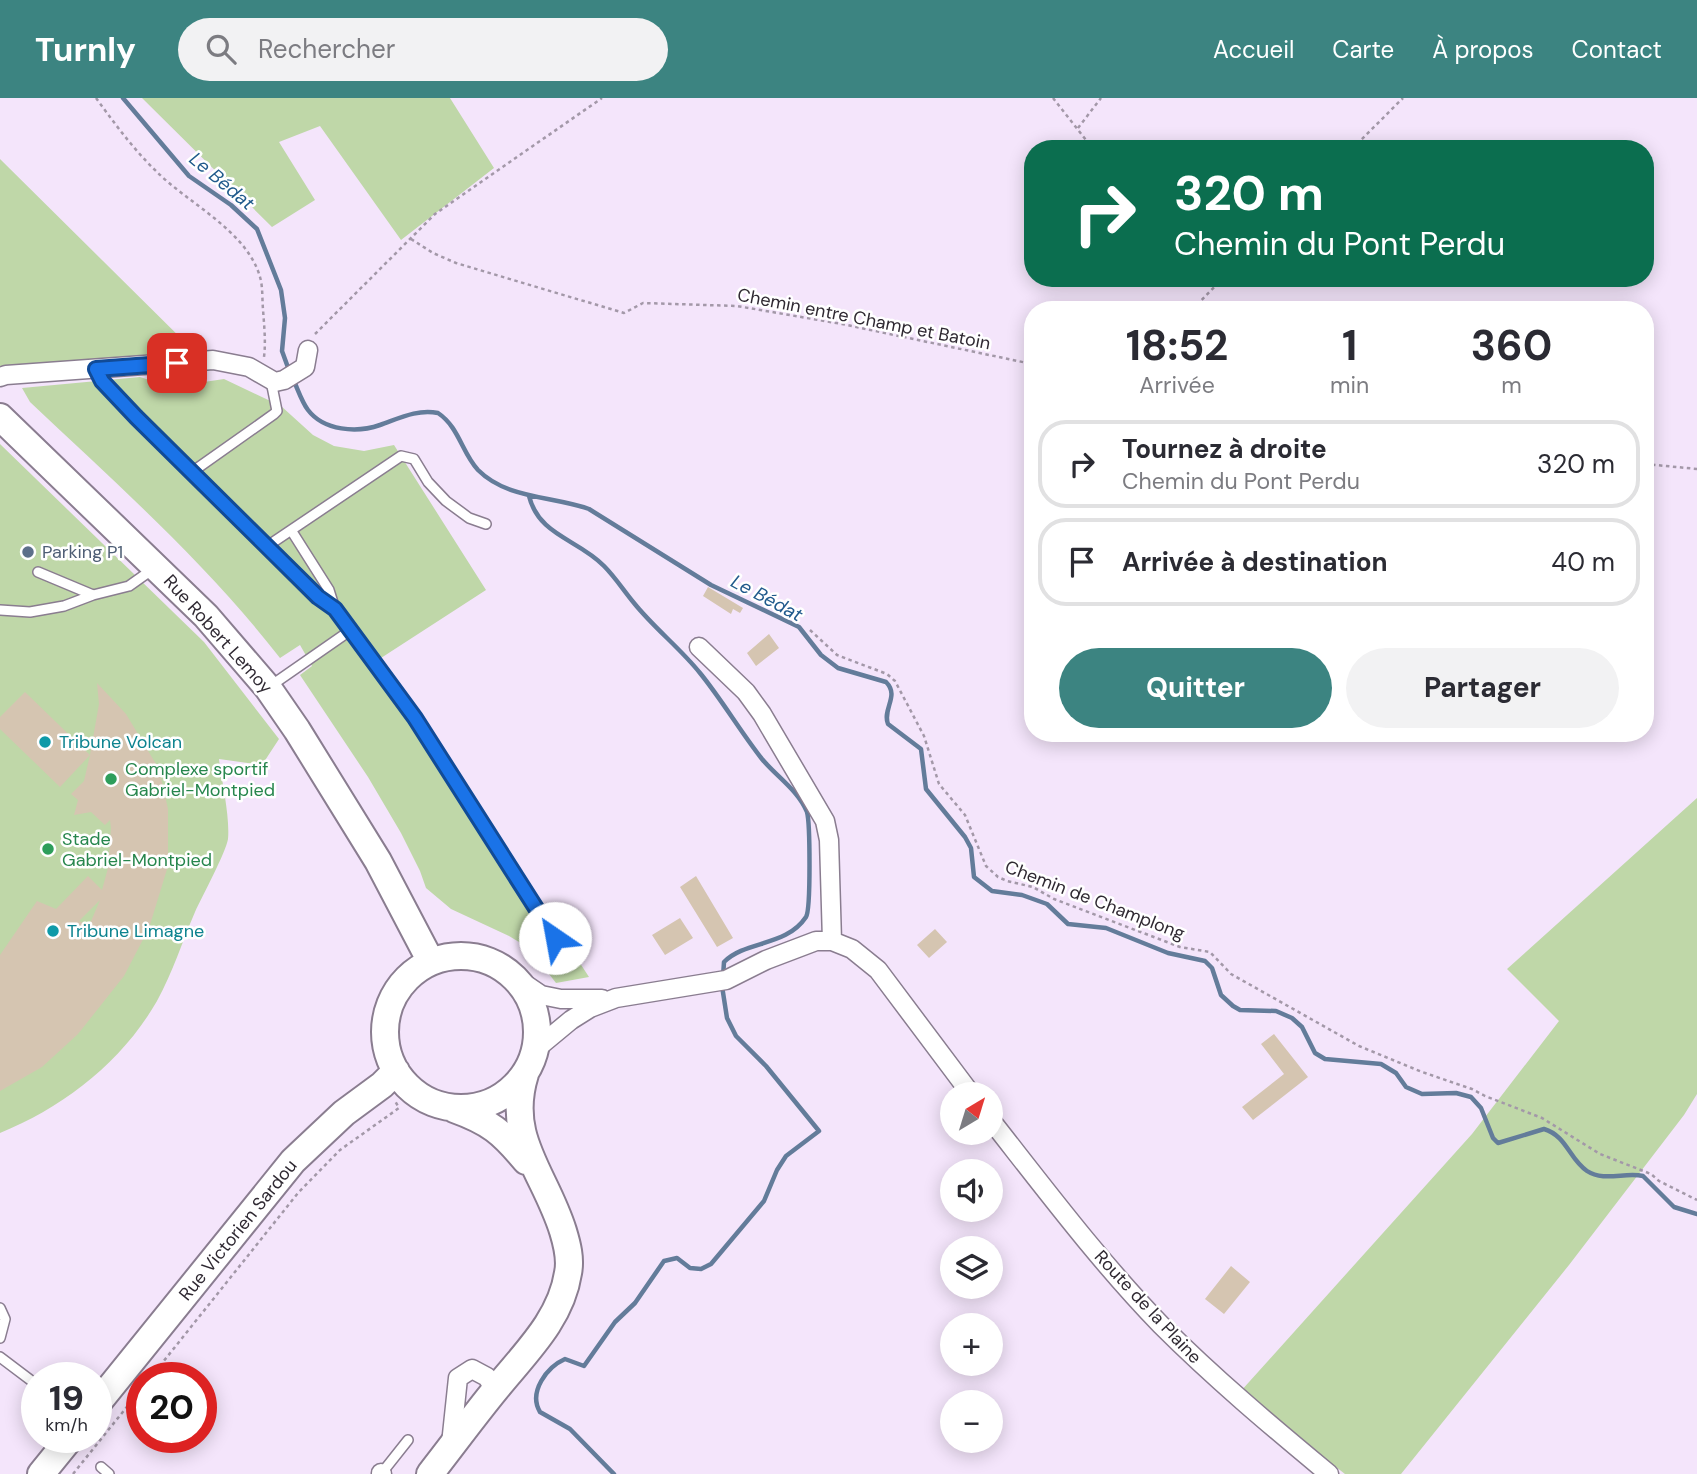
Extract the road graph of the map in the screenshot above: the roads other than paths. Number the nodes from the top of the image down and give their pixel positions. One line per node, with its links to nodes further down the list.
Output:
1 (308, 350): 4 (street)
2 (96, 369): 3 (street); 4 (street); 6 (lane)
3 (0, 377)
4 (270, 377): 6 (lane)
5 (0, 417): 10 (main road, Rue Robert Lemoy)
6 (192, 472): 9 (lane)
7 (486, 524): 8 (lane)
8 (291, 530): 9 (lane); 13 (lane)
9 (266, 547): 13 (lane)
10 (157, 566): 12 (lane); 17 (main road, Rue Robert Lemoy)
11 (38, 572): 12 (lane)
12 (93, 595): 14 (lane)
13 (335, 609): 15 (lane)
14 (0, 610)
15 (351, 630): 17 (lane); 19 (lane)
16 (699, 647): 18 (street)
17 (268, 688): 20 (main road, Rue Robert Lemoy)
18 (832, 941): 22 (street); 26 (street)
19 (562, 959)
20 (431, 962): 21 (main road); 25 (main road)
21 (516, 978): 22 (street); 23 (main road)
22 (616, 998): 23 (street)
23 (536, 1049): 24 (main road)
24 (525, 1074): 27 (main road); 29 (main road)
25 (389, 1078): 27 (main road); 34 (main road, Rue Victorien Sardou)
26 (962, 1082)
27 (448, 1107): 29 (main road)
28 (1003, 1135): 42 (street, Route de la Plaine)
29 (541, 1178): 35 (main road)
30 (0, 1308): 31 (lane)
31 (0, 1338)
32 (0, 1357): 33 (lane)
33 (21, 1373)
34 (112, 1385)
35 (495, 1390): 37 (main road); 37 (street)
36 (408, 1440): 40 (lane)
37 (450, 1448): 41 (main road)
38 (58, 1453): 39 (main road)
39 (41, 1474)
40 (381, 1474)
41 (430, 1474)
42 (1329, 1474)

